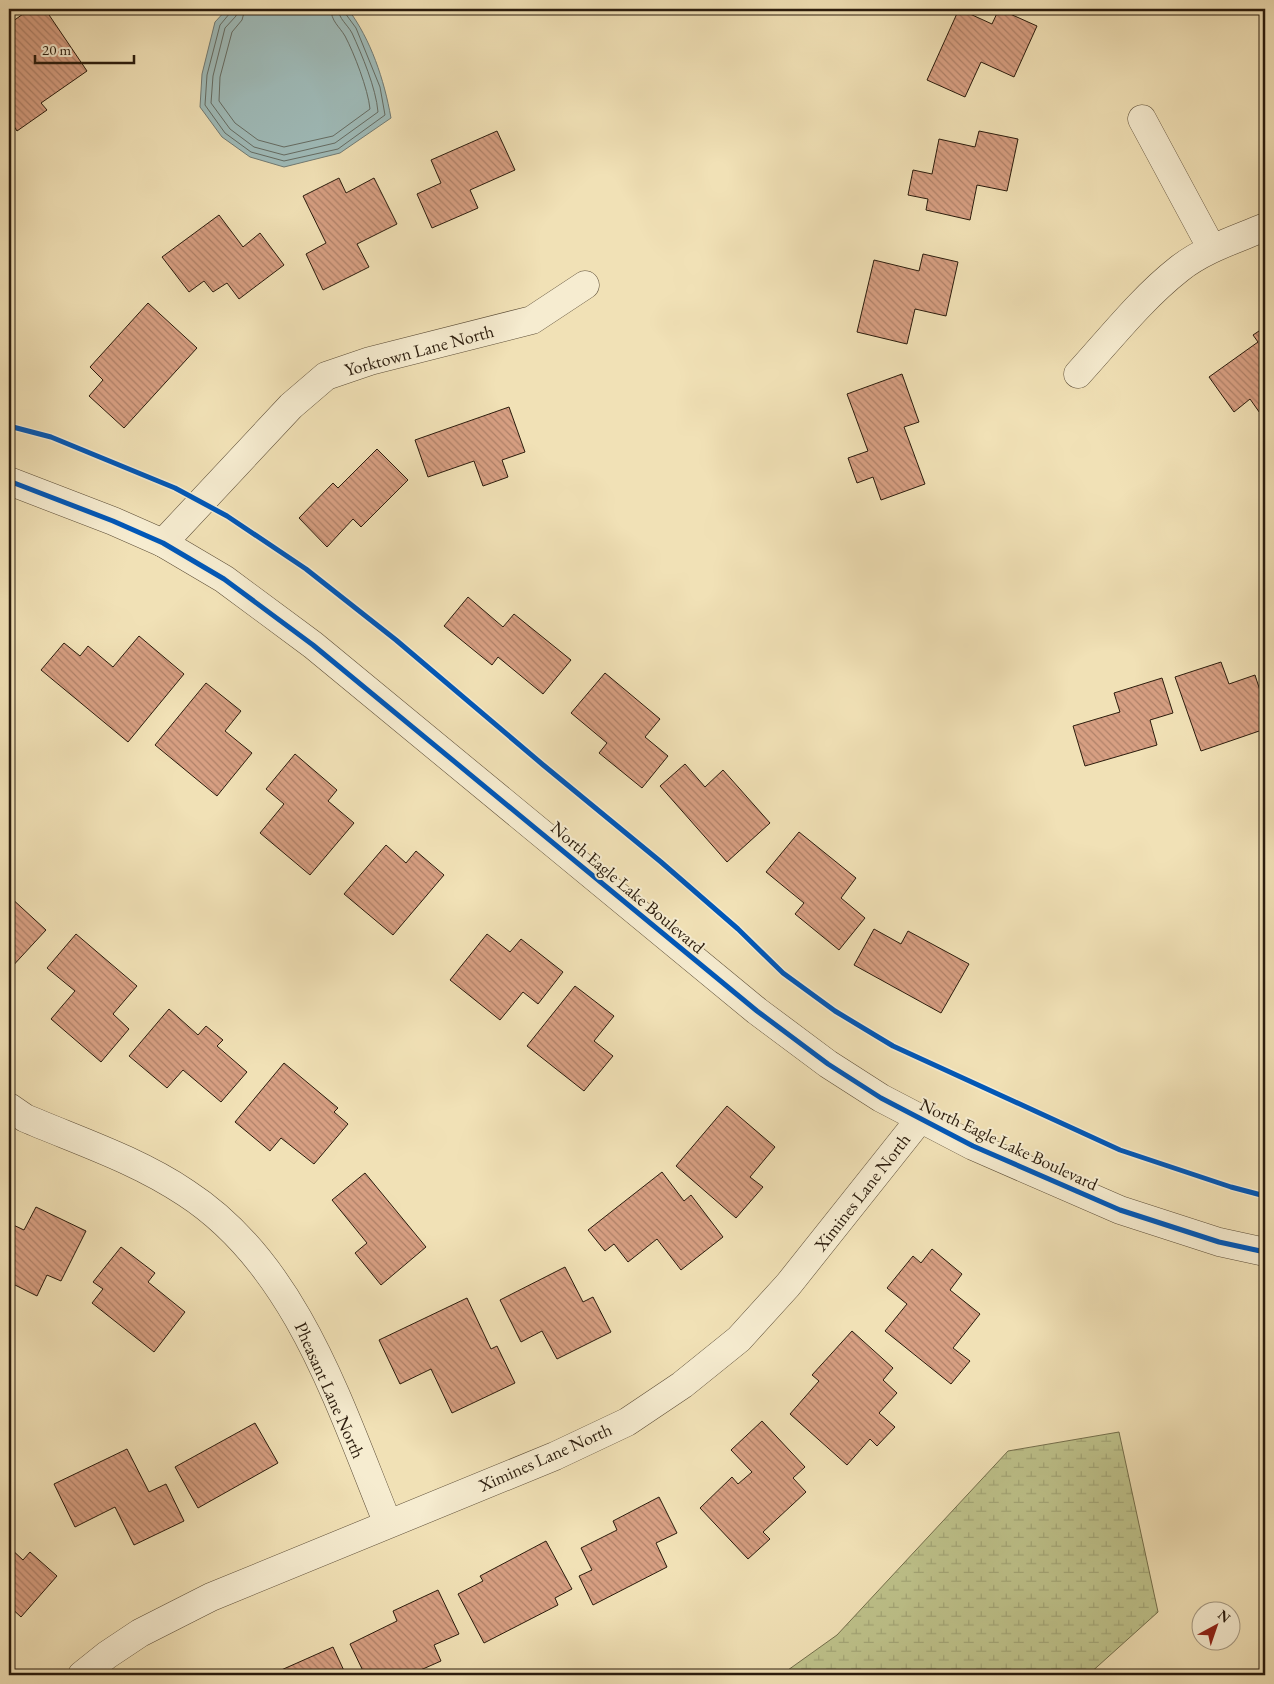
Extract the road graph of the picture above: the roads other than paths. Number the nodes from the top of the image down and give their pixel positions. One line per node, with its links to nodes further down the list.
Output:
1 (1142, 119): 3 (street)
2 (1265, 227): 3 (street)
3 (1212, 250): 5 (street)
4 (586, 285): 7 (street, Yorktown Lane North)
5 (1078, 374)
6 (9, 481): 7 (street, North Eagle Lake Boulevard)
7 (163, 543): 9 (street, North Eagle Lake Boulevard)
8 (9, 1107): 11 (street, Pheasant Lane North)
9 (920, 1119): 10 (street, North Eagle Lake Boulevard); 11 (street, Ximines Lane North)
10 (1265, 1252)
11 (388, 1524): 12 (street, Ximines Lane North)
12 (82, 1675)

